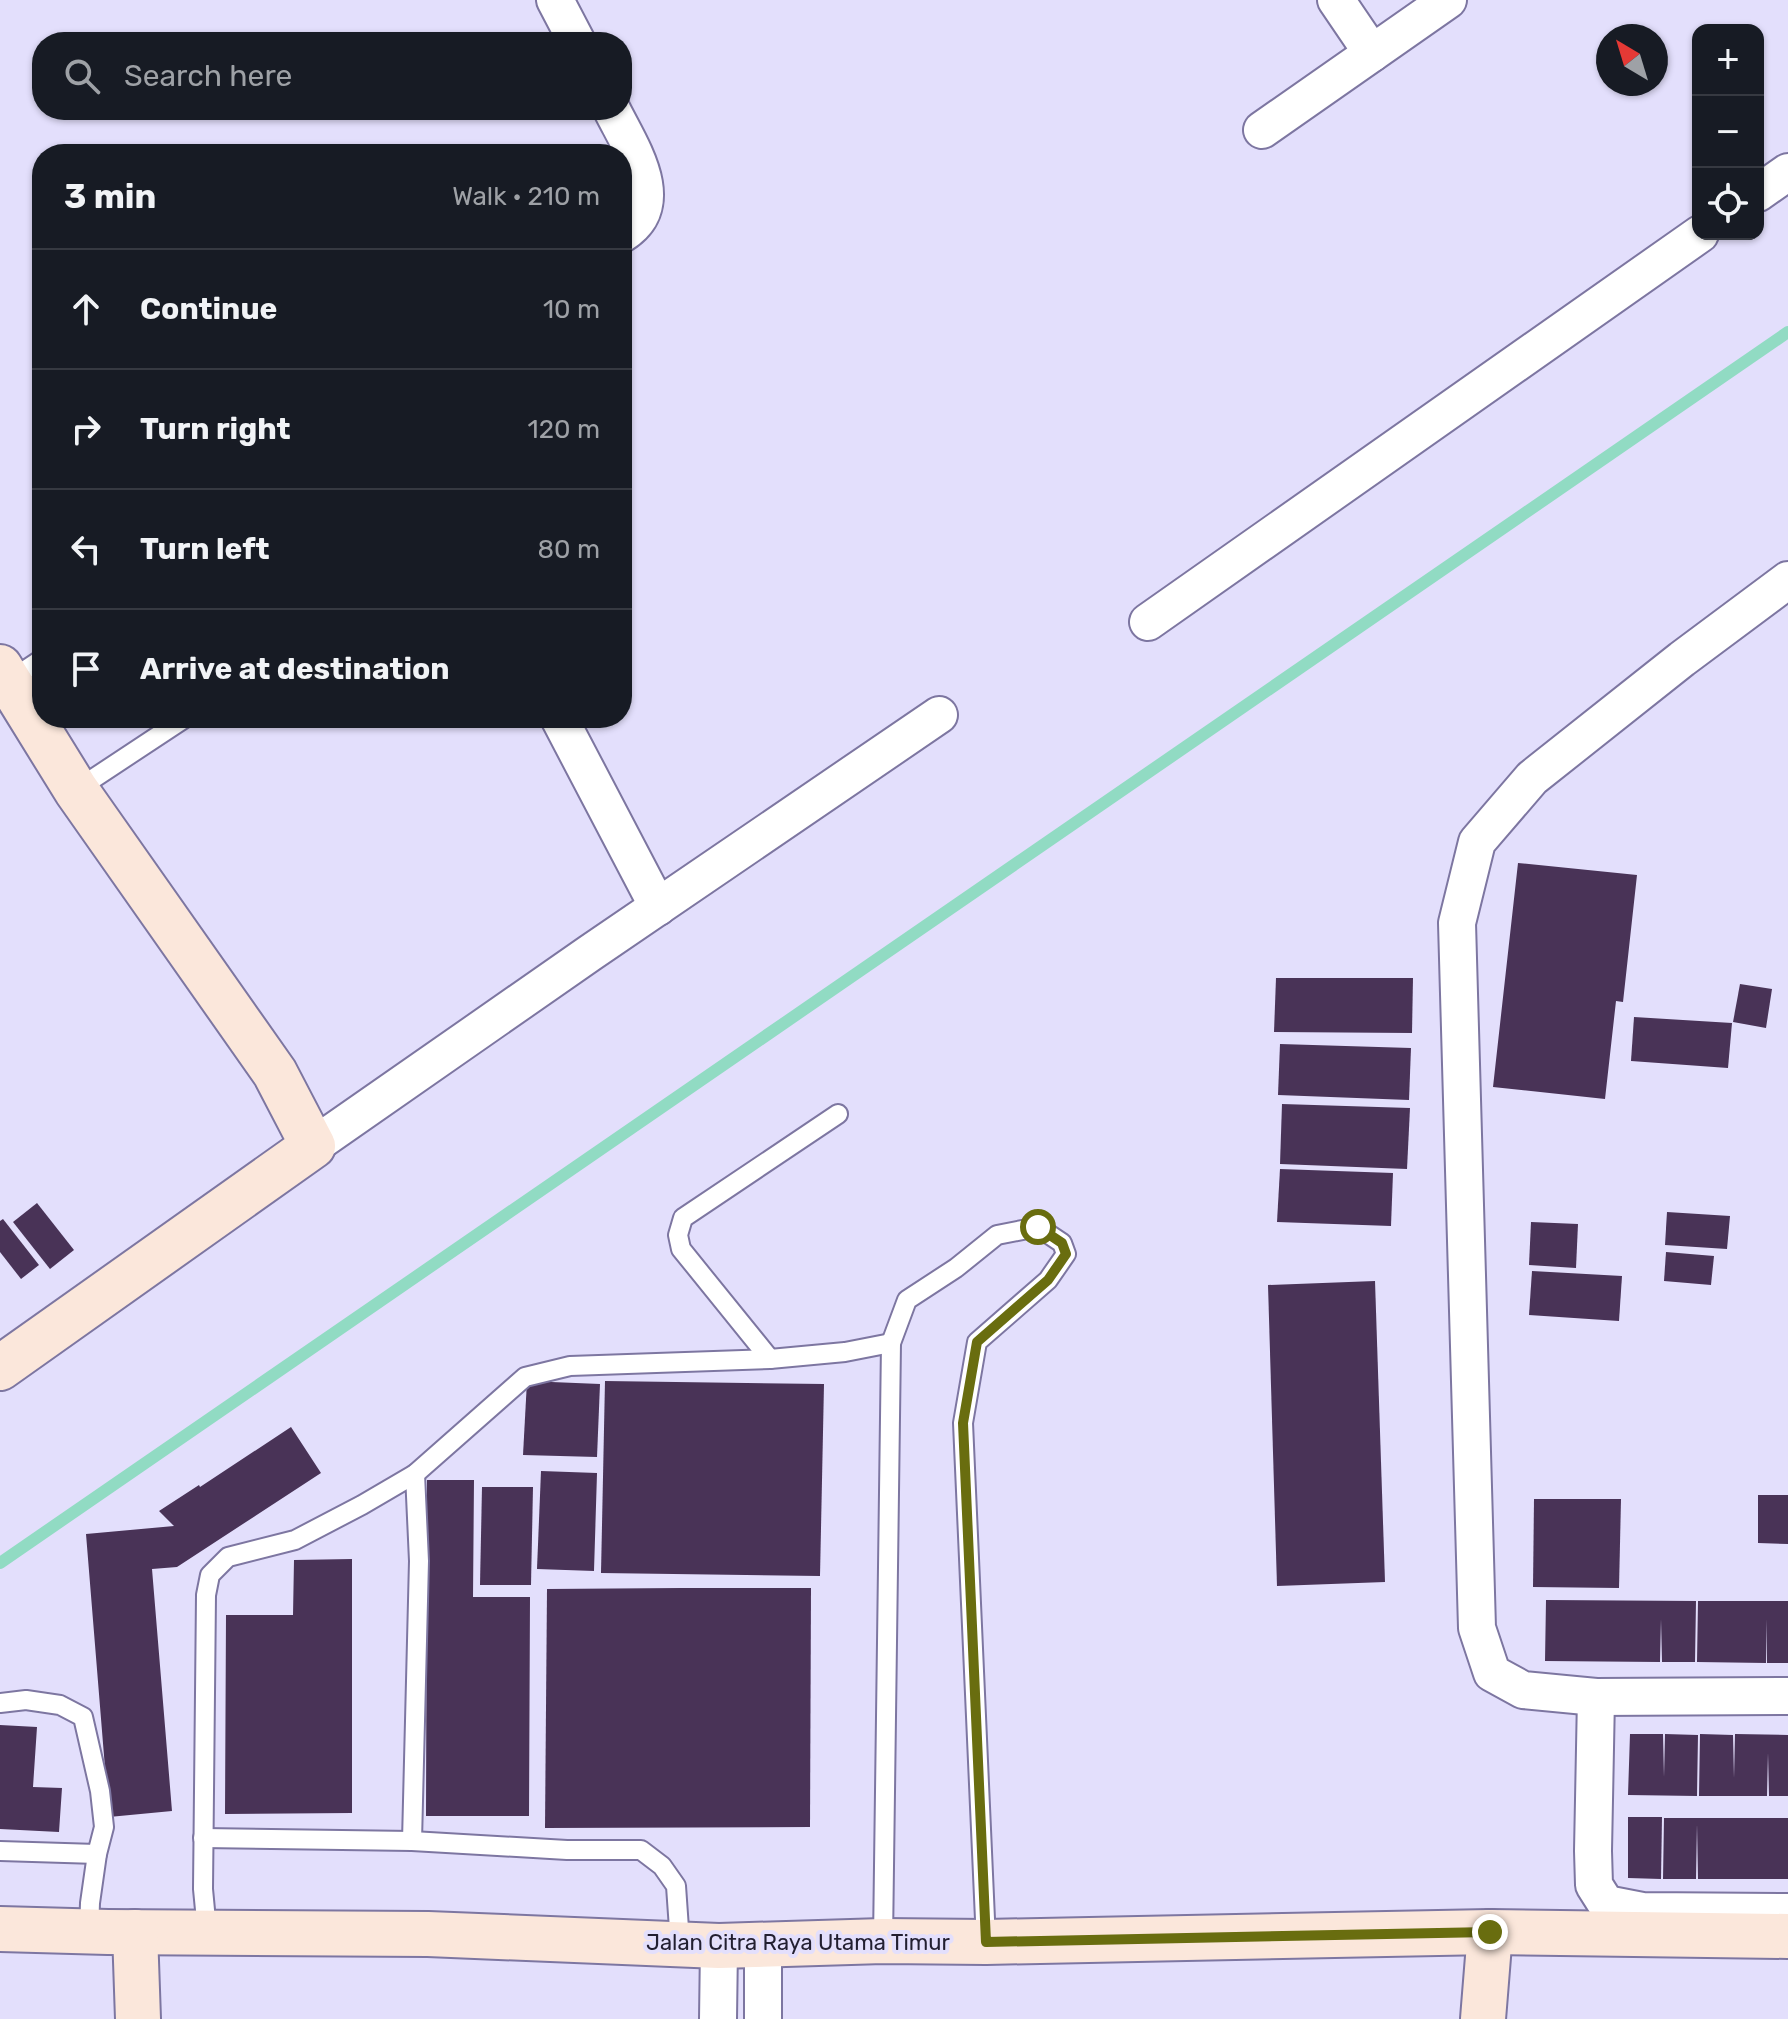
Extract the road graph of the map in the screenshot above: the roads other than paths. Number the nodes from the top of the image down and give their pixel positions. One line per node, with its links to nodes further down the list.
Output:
1 (555, 0): 4 (street)
2 (1336, 0): 5 (street)
3 (1448, 0): 5 (street)
4 (572, 32)
5 (1372, 53): 7 (street)
6 (617, 120): 8 (street)
7 (1262, 130)
8 (629, 144)
9 (632, 151): 12 (street)
10 (1788, 172): 11 (street)
11 (1764, 189)
12 (632, 228)
13 (1692, 240): 15 (street)
14 (1788, 580): 31 (street)
15 (1148, 622)
16 (17, 669): 17 (main road)
17 (32, 700)
18 (939, 715): 23 (street)
19 (46, 728): 22 (main road)
20 (170, 728): 22 (lane)
21 (564, 728): 23 (street)
22 (76, 790): 25 (main road)
23 (658, 907): 25 (street)
24 (838, 1114): 27 (lane)
25 (313, 1146): 28 (main road)
26 (891, 1343): 27 (lane); 44 (lane); 45 (lane)
27 (770, 1359): 29 (lane)
28 (0, 1368)
29 (415, 1474): 33 (lane); 34 (lane)
30 (1788, 1696): 31 (street)
31 (1596, 1697): 37 (street)
32 (0, 1703): 36 (lane)
33 (203, 1838): 34 (lane); 40 (lane)
34 (412, 1841): 46 (lane)
35 (0, 1851): 36 (lane)
36 (97, 1854): 39 (lane)
37 (1788, 1912)
38 (0, 1929): 39 (main road, Jalan Citra Raya Utama Timur)
39 (89, 1931): 41 (main road, Jalan Citra Raya Utama Timur)
40 (207, 1931): 41 (main road, Jalan Citra Raya Utama Timur); 46 (main road, Jalan Citra Raya Utama Timur)
41 (135, 1932): 48 (main road)
42 (1490, 1932): 43 (main road, Jalan Citra Raya Utama Timur); 45 (main road, Jalan Citra Raya Utama Timur); 51 (main road)
43 (1788, 1936)
44 (883, 1941): 45 (main road, Jalan Citra Raya Utama Timur); 47 (main road, Jalan Citra Raya Utama Timur)
45 (986, 1942)
46 (699, 1944): 47 (main road, Jalan Citra Raya Utama Timur); 49 (street)
47 (763, 1945): 50 (street)
48 (138, 2019)
49 (718, 2019)
50 (763, 2019)
51 (1483, 2019)

